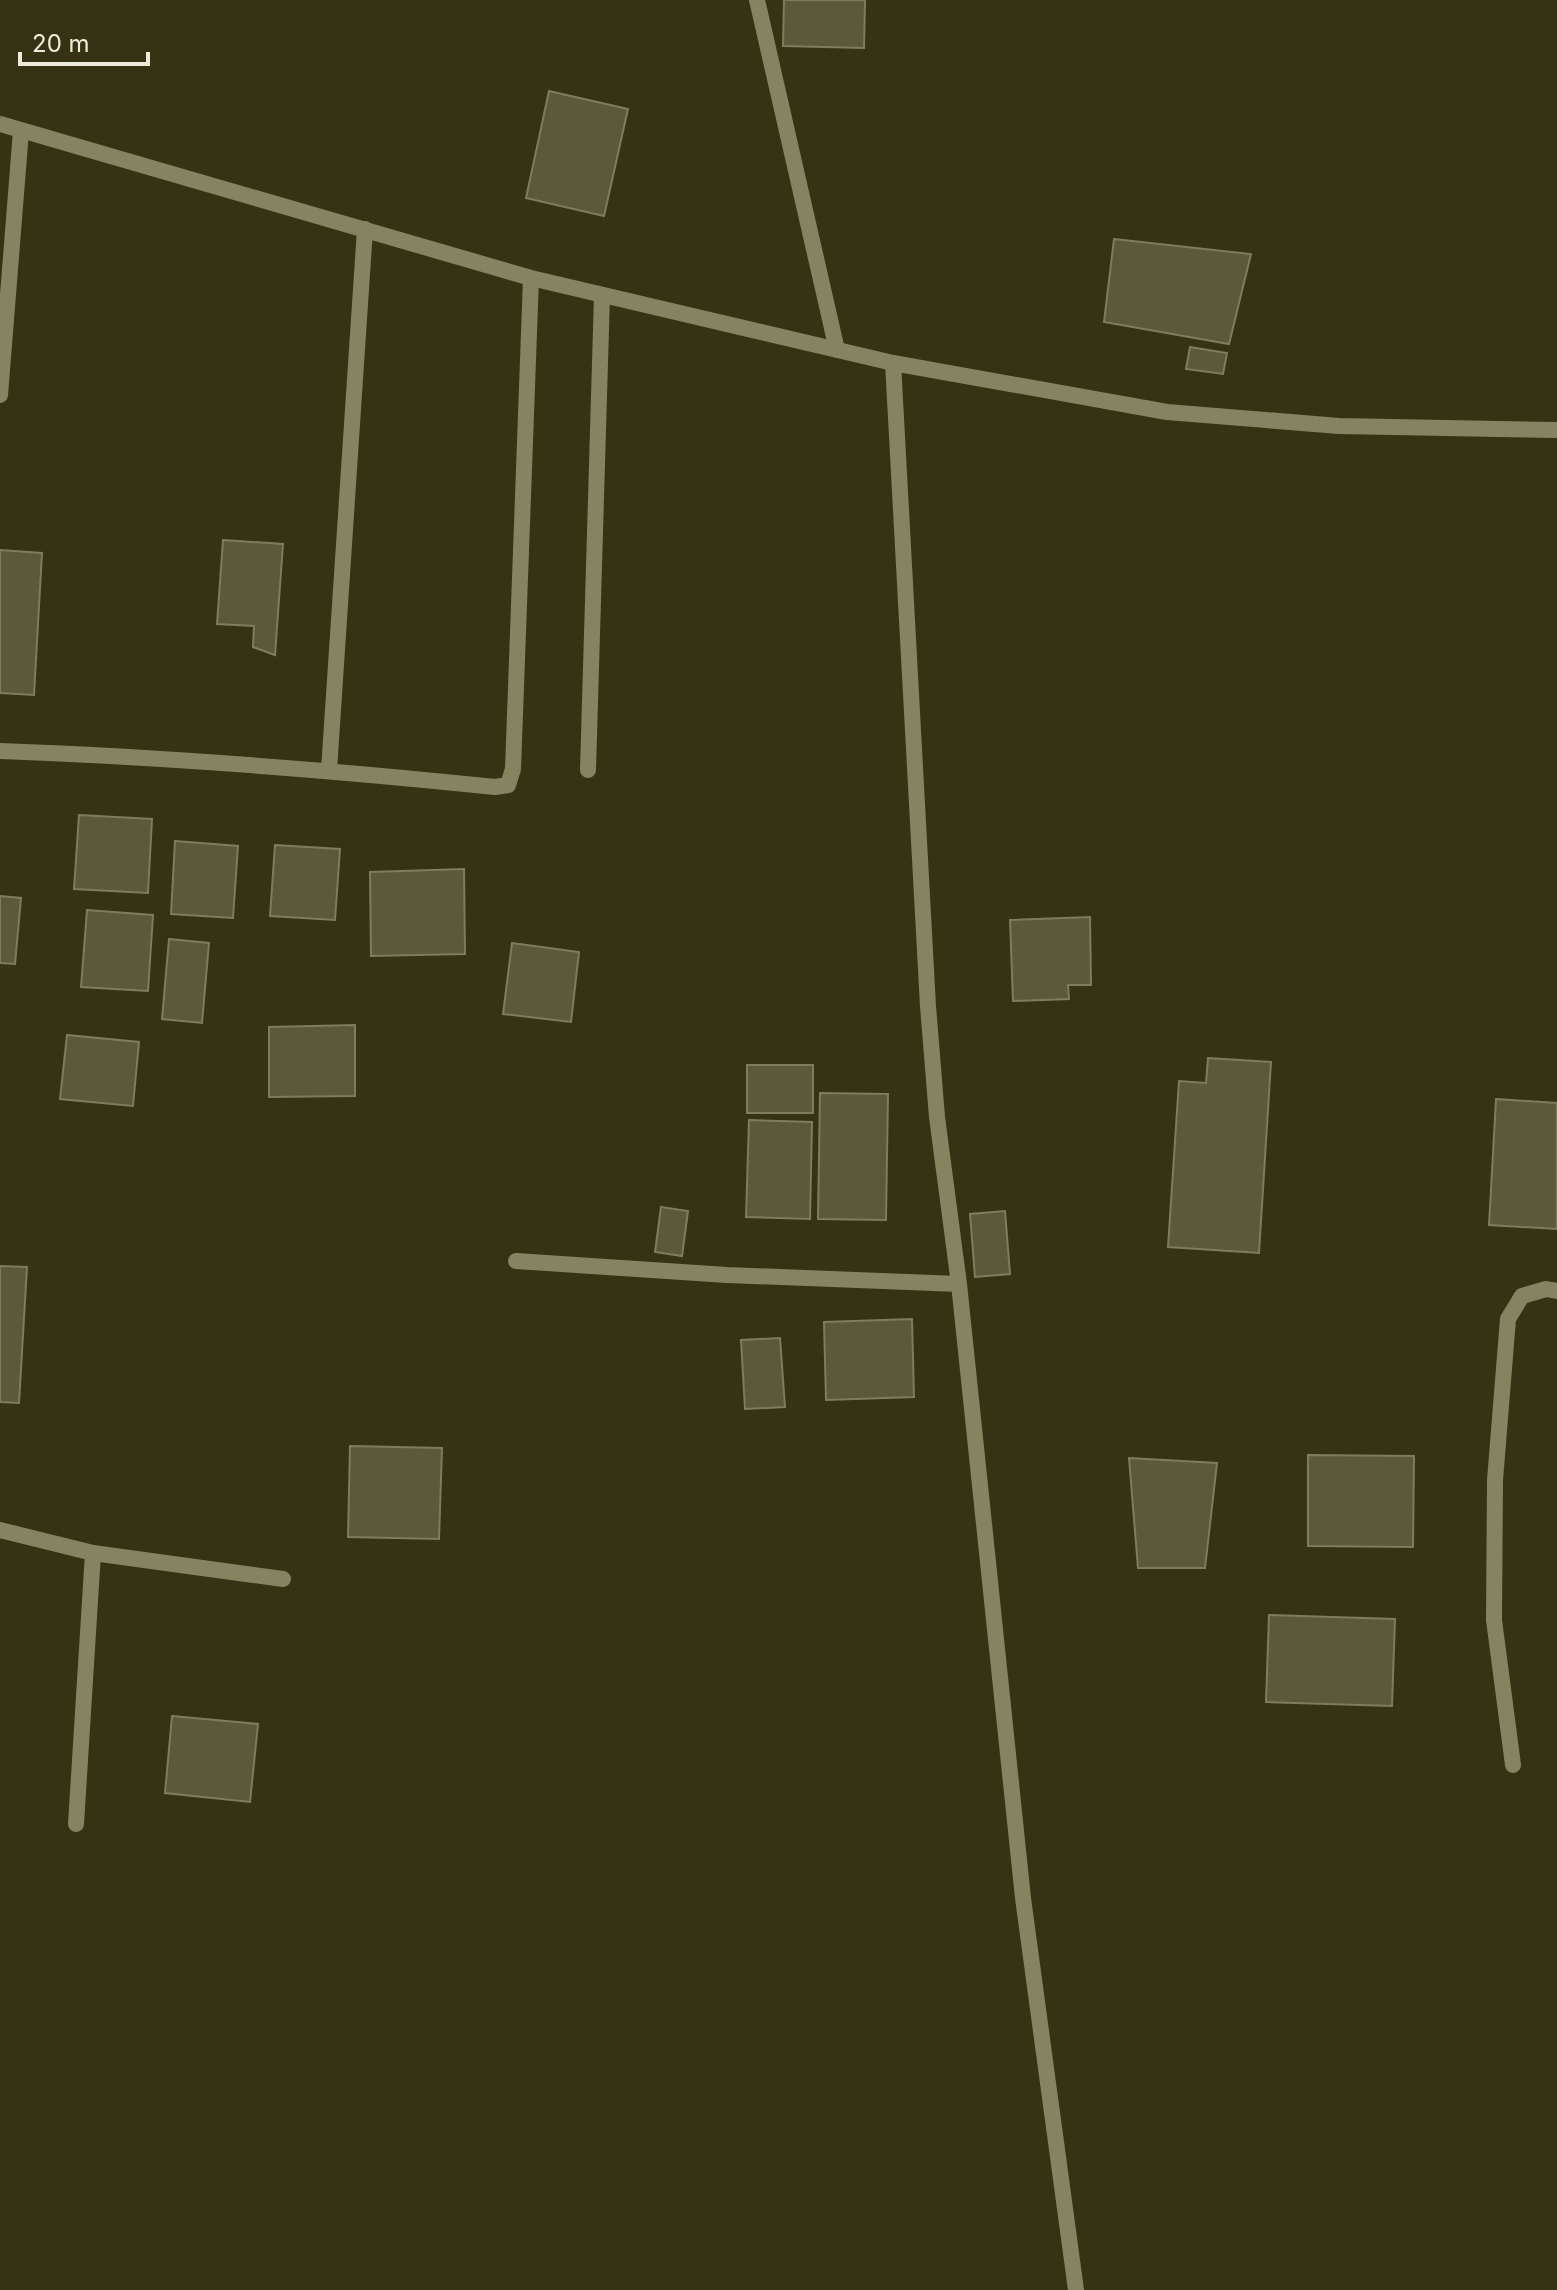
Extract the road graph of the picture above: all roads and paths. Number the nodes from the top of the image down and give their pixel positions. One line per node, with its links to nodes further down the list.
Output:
1 (757, 0): 7 (street)
2 (0, 124): 3 (street)
3 (21, 131): 4 (street); 9 (street)
4 (365, 229): 5 (street); 12 (street)
5 (531, 278): 6 (street); 12 (street)
6 (602, 295): 7 (street); 13 (street)
7 (837, 350): 8 (street)
8 (893, 363): 10 (street); 15 (street)
9 (0, 395)
10 (1557, 430)
11 (0, 751): 12 (street)
12 (329, 770)
13 (588, 770)
14 (516, 1261): 15 (street)
15 (959, 1284): 22 (street)
16 (1557, 1291): 20 (street)
17 (0, 1530): 18 (street)
18 (93, 1553): 19 (street); 21 (street)
19 (283, 1579)
20 (1513, 1765)
21 (76, 1824)
22 (1076, 2290)

